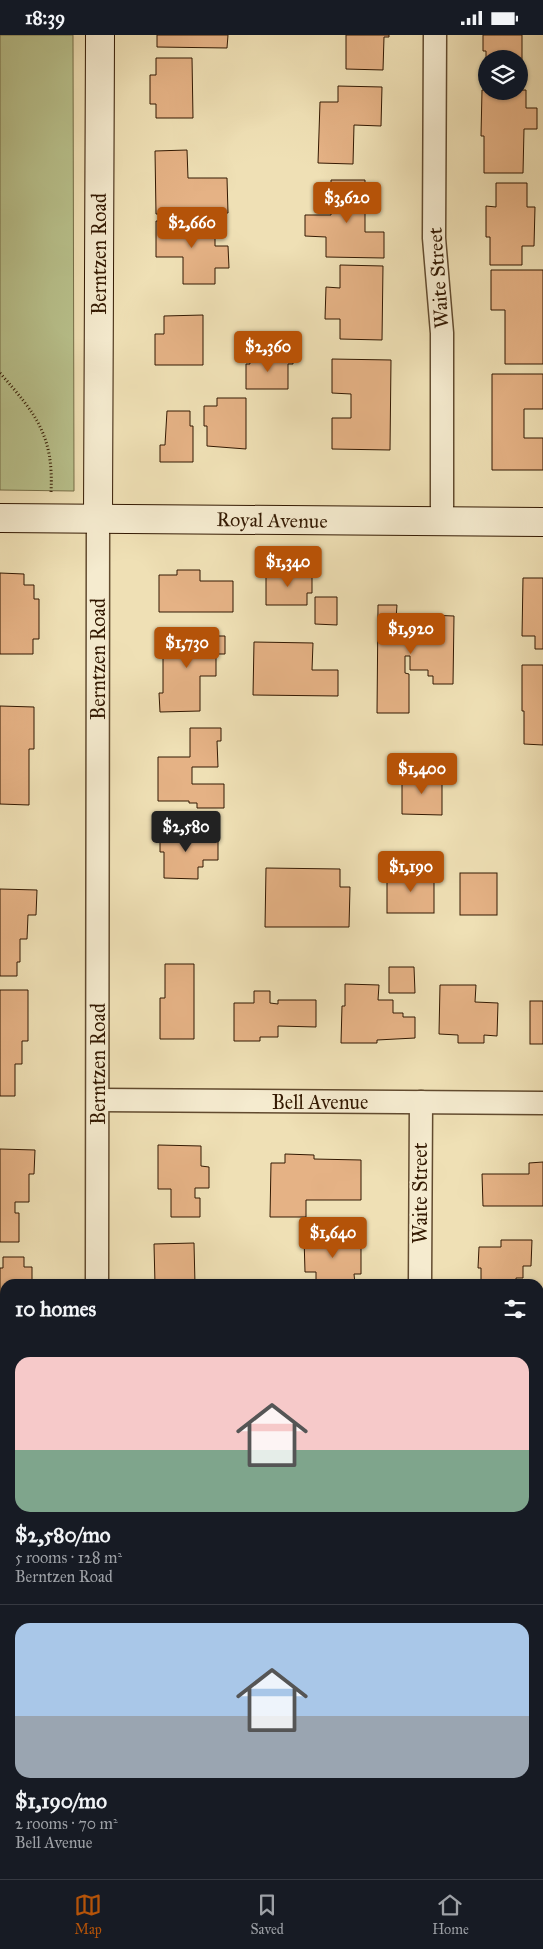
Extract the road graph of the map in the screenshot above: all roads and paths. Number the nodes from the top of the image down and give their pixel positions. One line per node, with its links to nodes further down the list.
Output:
1 (100, 35): 6 (street, Berntzen Road)
2 (435, 35): 7 (street, Waite Street)
3 (0, 373): 5 (path)
4 (0, 518): 5 (street, Royal Avenue)
5 (50, 518): 6 (street, Royal Avenue)
6 (98, 518): 7 (street, Royal Avenue); 9 (street, Berntzen Road)
7 (442, 522): 8 (street, Royal Avenue)
8 (543, 522)
9 (98, 1100): 10 (street, Bell Avenue); 12 (street, Berntzen Road)
10 (421, 1102): 11 (street, Bell Avenue); 13 (street, Waite Street)
11 (543, 1103)
12 (98, 1279)
13 (420, 1279)

